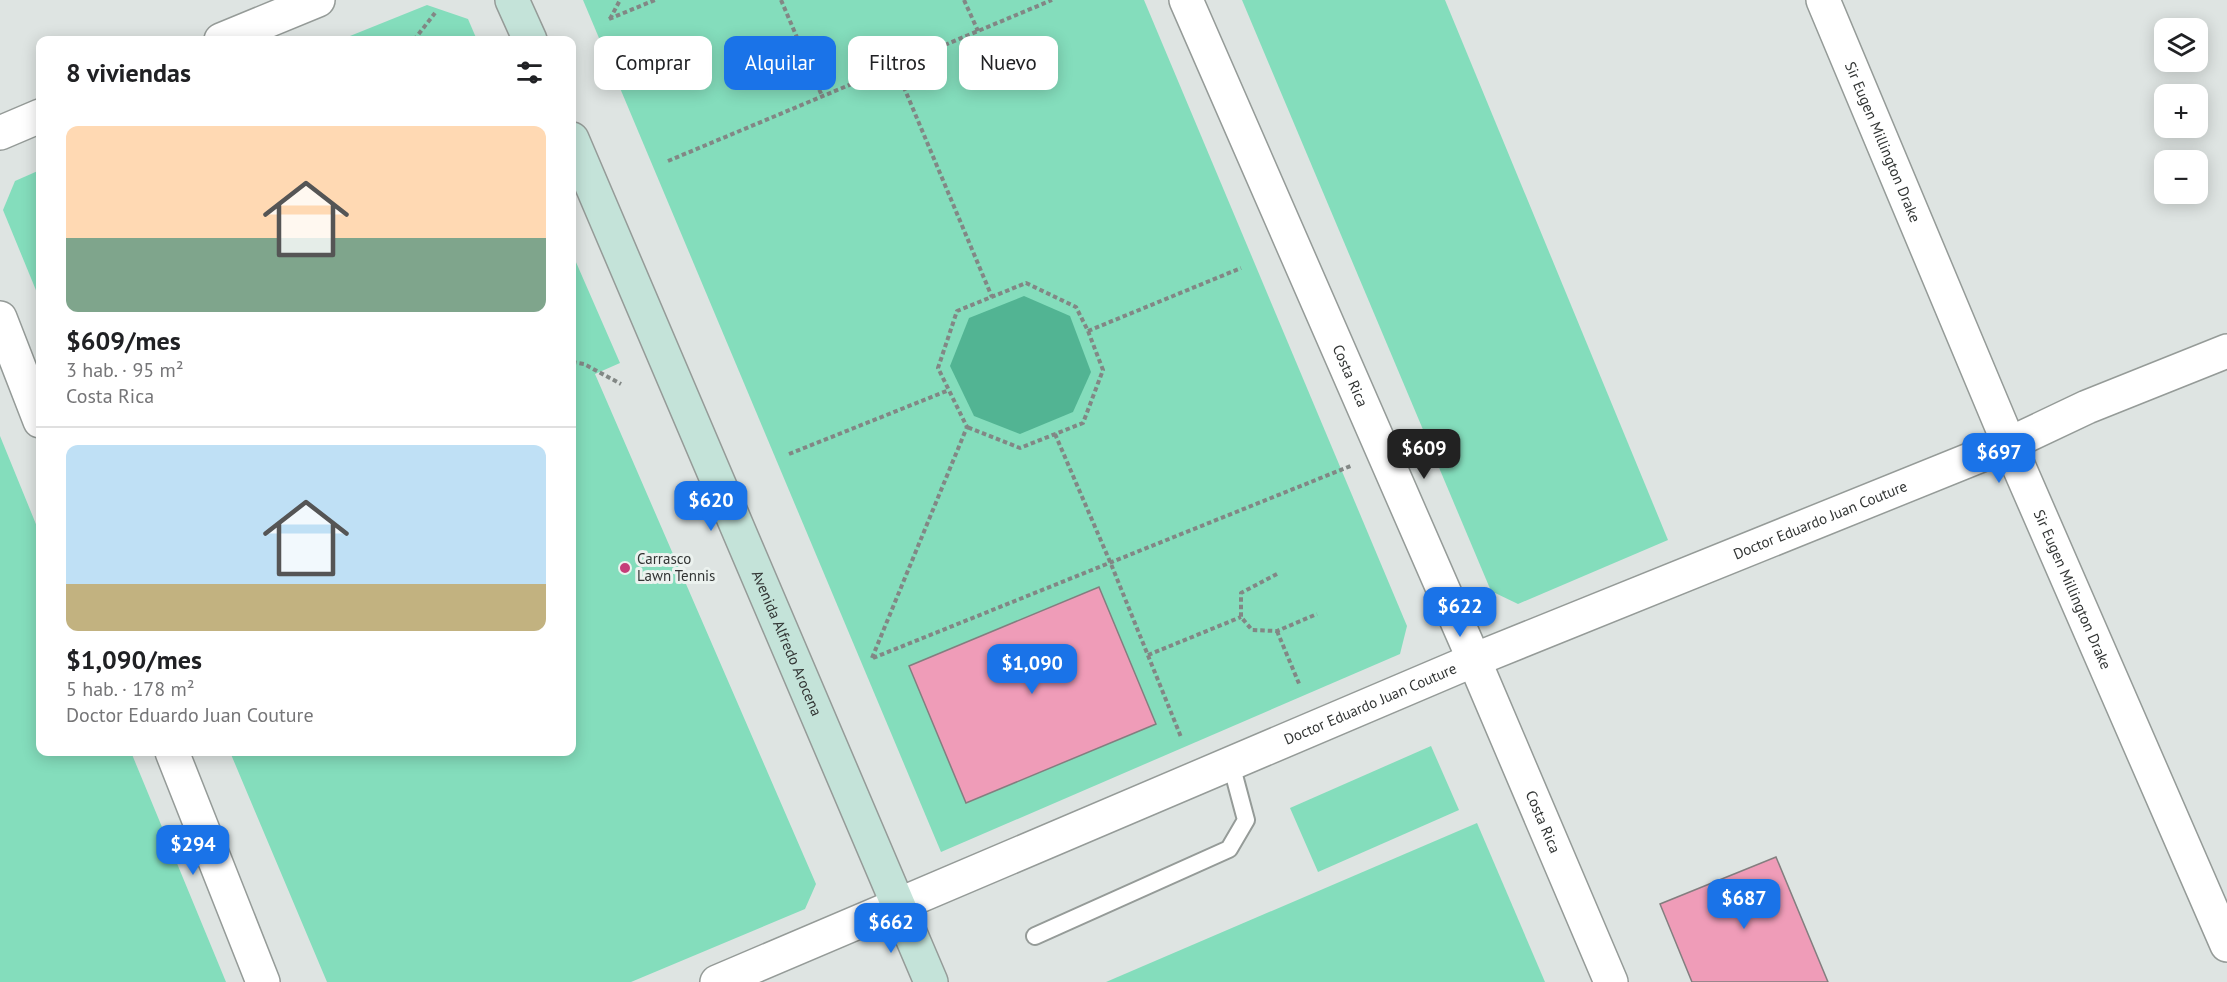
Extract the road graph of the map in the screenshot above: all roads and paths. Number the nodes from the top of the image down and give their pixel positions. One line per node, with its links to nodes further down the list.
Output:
1 (318, 0): 12 (street)
2 (512, 0): 14 (street)
3 (620, 0): 4 (path)
4 (655, 0)
5 (781, 0): 18 (path)
6 (964, 0): 11 (path)
7 (1052, 0): 11 (path)
8 (1186, 0): 43 (street, Costa Rica)
9 (1823, 0): 34 (street, Sir Eugen Millington Drake)
10 (435, 13): 13 (path)
11 (978, 31): 15 (path)
12 (231, 36)
13 (417, 36)
14 (528, 36)
15 (947, 44)
16 (848, 85): 18 (path)
17 (905, 90): 24 (path)
18 (822, 96): 22 (path)
19 (36, 118): 20 (street)
20 (0, 133)
21 (576, 148): 48 (street, Avenida Alfredo Arocena)
22 (668, 160)
23 (1241, 268): 26 (path)
24 (992, 297): 26 (path); 30 (path)
25 (0, 318): 31 (street)
26 (1088, 331): 33 (path)
27 (2227, 351): 34 (street, Doctor Eduardo Juan Couture)
28 (576, 363): 29 (path)
29 (621, 384)
30 (949, 390): 32 (path); 35 (path)
31 (36, 411)
32 (967, 427): 33 (path); 37 (path)
33 (1055, 434): 37 (path)
34 (2009, 444): 43 (street, Doctor Eduardo Juan Couture); 50 (street, Sir Eugen Millington Drake)
35 (789, 454)
36 (1362, 462): 37 (path)
37 (1111, 564): 42 (path)
38 (1277, 574): 40 (path)
39 (1317, 614): 41 (path)
40 (1240, 617): 41 (path); 42 (path)
41 (1277, 631): 44 (path)
42 (1148, 655): 45 (path)
43 (1474, 660): 47 (street, Doctor Eduardo Juan Couture); 54 (street, Costa Rica)
44 (1300, 686)
45 (1181, 738)
46 (173, 756): 51 (street)
47 (1231, 765): 48 (street, Doctor Eduardo Juan Couture); 49 (lane)
48 (898, 906): 52 (street, Doctor Eduardo Juan Couture); 53 (street, Avenida Alfredo Arocena)
49 (1035, 936)
50 (2227, 945)
51 (263, 982)
52 (717, 982)
53 (931, 982)
54 (1611, 982)

